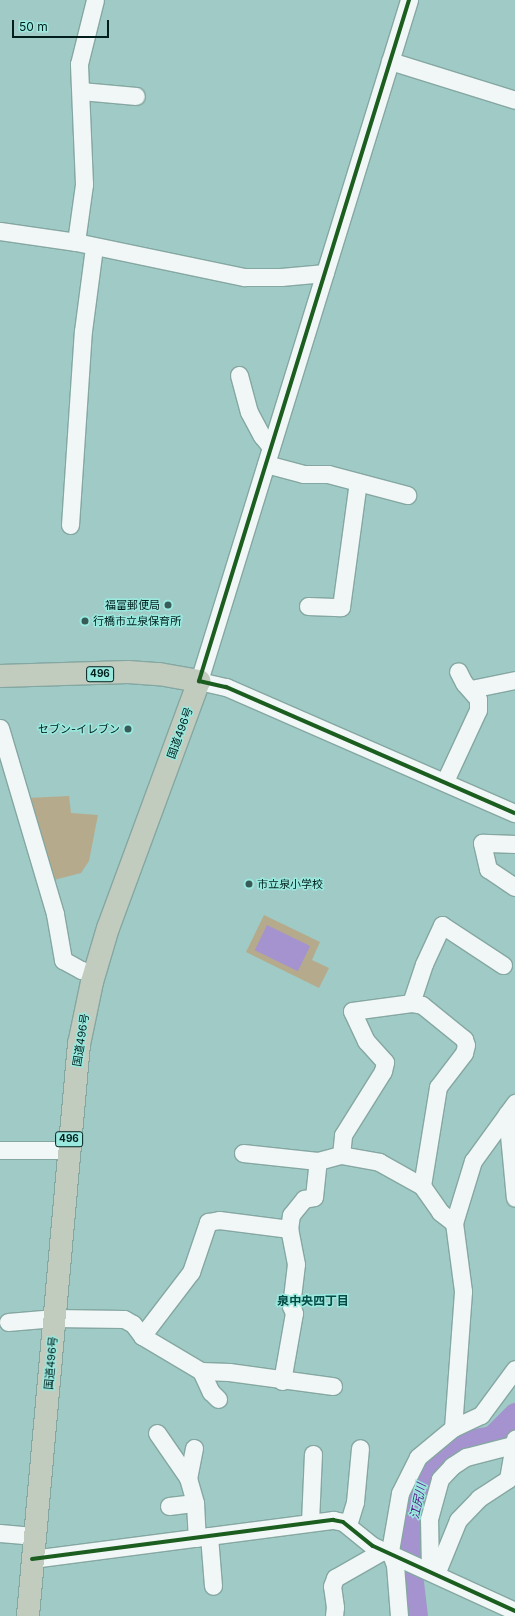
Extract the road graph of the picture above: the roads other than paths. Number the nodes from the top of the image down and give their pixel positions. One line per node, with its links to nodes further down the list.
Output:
1 (95, 0): 4 (street)
2 (409, 0): 3 (street)
3 (390, 61): 6 (street); 10 (street)
4 (81, 90): 5 (street); 8 (street)
5 (136, 96)
6 (515, 100)
7 (0, 231): 8 (street)
8 (76, 242): 9 (street)
9 (94, 247): 10 (street); 16 (street)
10 (325, 272): 12 (street)
11 (239, 375): 12 (street)
12 (271, 447): 13 (street)
13 (266, 464): 14 (street); 21 (street)
14 (358, 482): 15 (street); 17 (street)
15 (407, 495)
16 (70, 525)
17 (308, 606)
18 (458, 671): 22 (street)
19 (0, 676): 21 (highway, 496)
20 (515, 680): 22 (street)
21 (199, 681): 24 (street); 29 (highway, 国道496号 / 496)
22 (471, 689): 24 (street)
23 (0, 728): 29 (street)
24 (445, 781): 25 (street)
25 (515, 813)
26 (515, 844): 27 (street)
27 (515, 887)
28 (503, 965): 30 (street)
29 (94, 973): 33 (highway, 国道496号 / 496)
30 (411, 1003): 35 (street); 37 (street)
31 (511, 1108): 38 (street); 39 (street)
32 (0, 1150): 33 (street)
33 (68, 1150): 41 (highway, 国道496号 / 496)
34 (242, 1153): 36 (street)
35 (341, 1155): 36 (street); 37 (street)
36 (318, 1161): 40 (street)
37 (422, 1186): 39 (street)
38 (515, 1198)
39 (454, 1223): 49 (street)
40 (289, 1229): 43 (street); 46 (street)
41 (55, 1318): 42 (street); 43 (street); 61 (highway, 国道496号 / 496)
42 (8, 1322)
43 (142, 1336): 45 (street)
44 (515, 1369): 49 (street)
45 (201, 1371): 46 (street); 48 (street)
46 (282, 1381): 47 (street)
47 (333, 1386)
48 (218, 1399)
49 (453, 1428): 63 (street)
50 (157, 1433): 55 (street)
51 (514, 1442): 65 (street); 65 (street)
52 (194, 1448): 55 (street)
53 (360, 1448): 59 (street)
54 (313, 1454): 58 (street)
55 (188, 1478): 56 (street)
56 (194, 1503): 57 (street); 62 (street)
57 (169, 1506)
58 (310, 1522): 59 (street); 62 (street)
59 (348, 1525): 63 (street)
60 (0, 1533): 61 (street)
61 (36, 1536): 64 (highway, 国道496号 / 496)
62 (203, 1537): 64 (street); 66 (street)
63 (387, 1550): 65 (street); 69 (street); 70 (street)
64 (32, 1559): 68 (highway, 国道496号 / 496)
65 (433, 1572): 67 (street)
66 (213, 1586)
67 (515, 1611)
68 (28, 1616)
69 (334, 1616)
70 (399, 1616)

